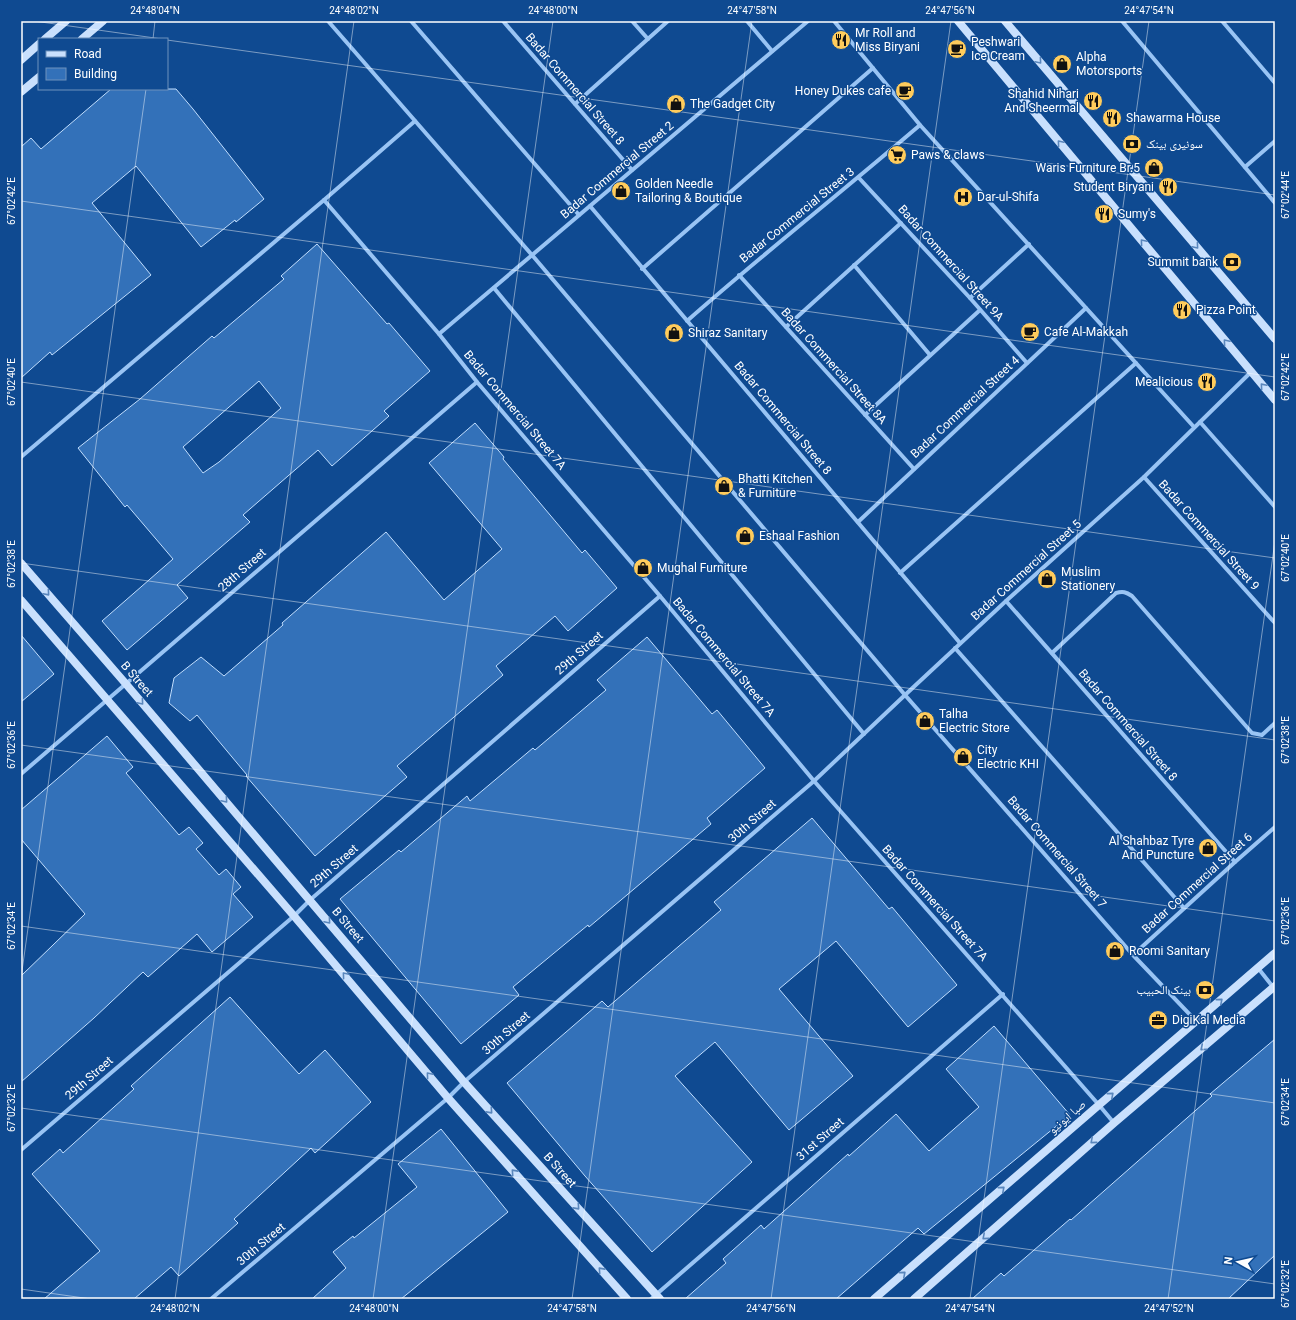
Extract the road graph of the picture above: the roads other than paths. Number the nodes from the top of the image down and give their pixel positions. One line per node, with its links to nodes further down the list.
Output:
1 (66, 21): 15 (main road)
2 (103, 21): 16 (main road)
3 (328, 21): 26 (street, Badar Commercial Street 7)
4 (411, 21): 35 (street)
5 (503, 21): 25 (street, Badar Commercial Street 8)
6 (632, 21): 17 (street)
7 (668, 21): 17 (street)
8 (747, 21): 19 (street)
9 (808, 21): 19 (street, Badar Commercial Street 2)
10 (834, 21): 21 (street)
11 (958, 21): 53 (main road, one-way to 11)
12 (1005, 21): 49 (main road, one-way to 49)
13 (1122, 21): 29 (street)
14 (1222, 21): 23 (street)
15 (46, 38)
16 (83, 38)
17 (648, 40): 25 (street)
18 (38, 45): 20 (main road)
19 (772, 51): 30 (street, Badar Commercial Street 2)
20 (21, 60)
21 (873, 68): 27 (street); 40 (street)
22 (38, 77): 24 (main road)
23 (1275, 83)
24 (21, 92)
25 (575, 104): 30 (street, Badar Commercial Street 8)
26 (415, 121): 32 (street); 38 (street, Badar Commercial Street 7)
27 (920, 125): 31 (street, Badar Commercial Street 3); 37 (street)
28 (1275, 141): 29 (street)
29 (1245, 168): 33 (street)
30 (632, 170): 34 (street, Badar Commercial Street 2)
31 (859, 178): 36 (street, Badar Commercial Street 9A); 41 (street, Badar Commercial Street 3)
32 (324, 200): 48 (street, Badar Commercial Street 7A); 59 (street)
33 (1275, 203)
34 (590, 206): 35 (street, Badar Commercial Street 2); 40 (street, Badar Commercial Street 8)
35 (579, 215): 38 (street, Badar Commercial Street 2)
36 (901, 223): 39 (street); 43 (street, Badar Commercial Street 9A)
37 (1029, 244): 43 (street); 44 (street)
38 (532, 255): 42 (street, Badar Commercial Street 2); 74 (street, Badar Commercial Street 7)
39 (854, 265): 47 (street); 50 (street)
40 (642, 269): 46 (street, Badar Commercial Street 8)
41 (739, 275): 46 (street, Badar Commercial Street 3); 47 (street, Badar Commercial Street 8A)
42 (494, 288): 48 (street, Badar Commercial Street 2); 77 (street)
43 (970, 298): 45 (street, Badar Commercial Street 9A)
44 (1086, 308): 51 (street, Badar Commercial Street 4); 52 (street)
45 (980, 310): 50 (street); 51 (street, Badar Commercial Street 9A)
46 (687, 321): 63 (street, Badar Commercial Street 8)
47 (786, 327): 56 (street, Badar Commercial Street 8A)
48 (439, 334): 54 (street, Badar Commercial Street 7A)
49 (1275, 339)
50 (930, 355): 56 (street)
51 (1026, 363): 60 (street, Badar Commercial Street 4)
52 (1136, 363): 58 (street); 65 (street)
53 (1251, 372): 55 (main road, one-way to 53); 57 (street, Badar Commercial Street 5)
54 (477, 382): 66 (street, Badar Commercial Street 7A); 73 (street, 28th Street)
55 (1275, 400)
56 (865, 415): 60 (street, Badar Commercial Street 8A)
57 (1200, 422): 58 (street, Badar Commercial Street 5); 62 (street)
58 (1194, 427): 61 (street, Badar Commercial Street 5)
59 (21, 457)
60 (914, 469): 63 (street, Badar Commercial Street 4)
61 (1144, 477): 68 (street, Badar Commercial Street 5); 69 (street, Badar Commercial Street 9)
62 (1275, 507)
63 (858, 522): 65 (street, Badar Commercial Street 8)
64 (21, 564): 73 (main road, B Street, one-way to 73)
65 (900, 573): 70 (street, Badar Commercial Street 8)
66 (660, 596): 79 (street, Badar Commercial Street 7A); 82 (street, 29th Street)
67 (21, 600): 75 (main road)
68 (1006, 601): 70 (street, Badar Commercial Street 5); 72 (street, Badar Commercial Street 8)
69 (1275, 623)
70 (960, 644): 71 (street, Badar Commercial Street 5)
71 (955, 648): 74 (street, Badar Commercial Street 5); 83 (street)
72 (1052, 653): 76 (street); 81 (street, Badar Commercial Street 8)
73 (126, 684): 75 (street, 28th Street); 82 (main road, B Street, one-way to 82)
74 (905, 695): 77 (street, Badar Commercial Street 5); 86 (street, Badar Commercial Street 7)
75 (107, 700): 78 (street, 28th Street); 84 (main road)
76 (1275, 723)
77 (864, 734): 79 (street, Badar Commercial Street 5)
78 (21, 774)
79 (814, 781): 89 (street, Badar Commercial Street 7A); 91 (street, 30th Street)
80 (1275, 827): 81 (street, Badar Commercial Street 6)
81 (1235, 862): 83 (street, Badar Commercial Street 6)
82 (310, 900): 84 (street, 29th Street); 91 (main road, B Street, one-way to 91)
83 (1184, 908): 86 (street, Badar Commercial Street 6)
84 (294, 916): 92 (main road, one-way to 84); 95 (street, 29th Street)
85 (1275, 953): 87 (main road, صبا ایونیو)
86 (1133, 954): 90 (street, Badar Commercial Street 7)
87 (1258, 968): 88 (street); 90 (main road, صبا ایونیو, one-way to 87)
88 (1275, 988): 94 (main road, one-way to 94)
89 (1003, 994): 93 (street, Badar Commercial Street 7A); 96 (street, 31st Street)
90 (1196, 1021): 93 (main road, صبا ایونیو, one-way to 90)
91 (464, 1082): 92 (street, 30th Street); 96 (main road, B Street, one-way to 96)
92 (448, 1098): 97 (street, 30th Street); 98 (main road, one-way to 92)
93 (1099, 1104): 94 (street, Badar Commercial Street 7A); 99 (main road, صبا ایونیو, one-way to 93)
94 (1114, 1123): 100 (main road, one-way to 100)
95 (21, 1150)
96 (656, 1298)
97 (211, 1299)
98 (626, 1299)
99 (874, 1299)
100 (914, 1299)

